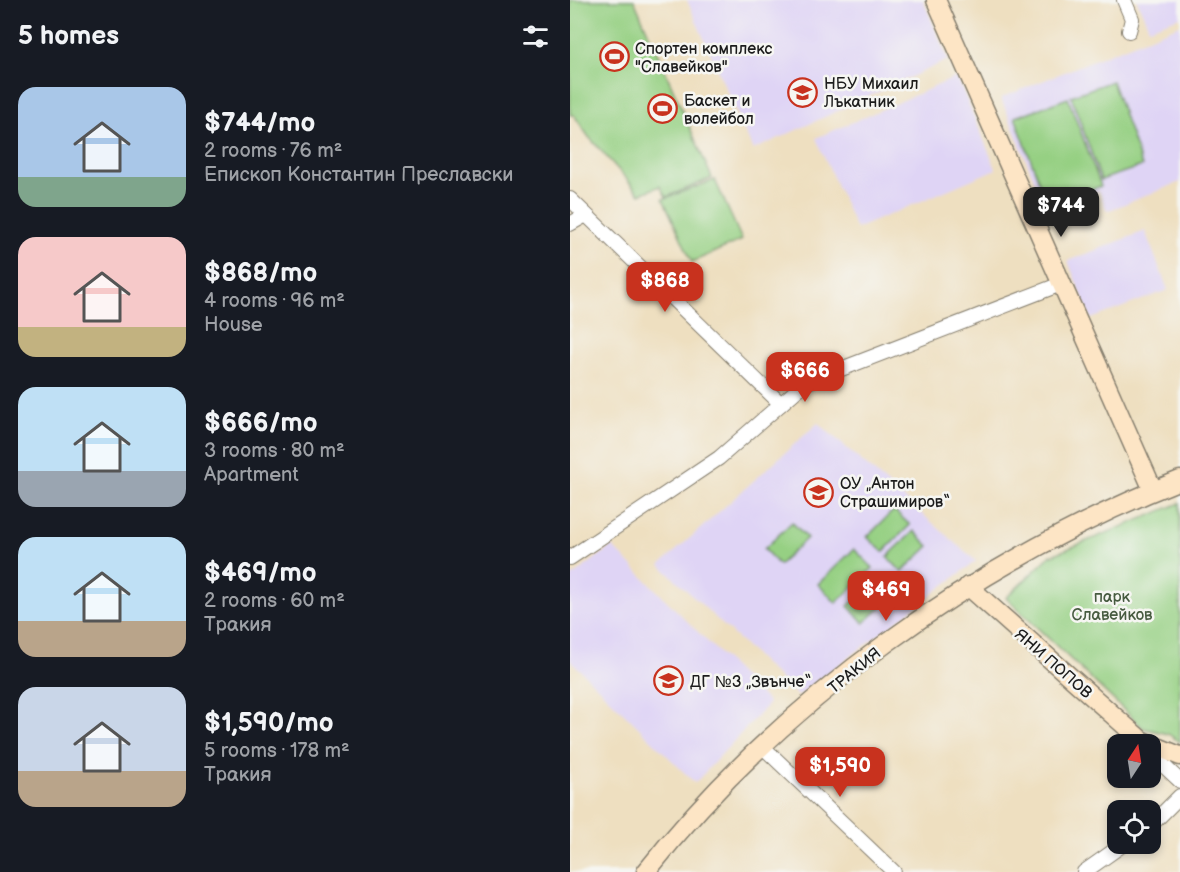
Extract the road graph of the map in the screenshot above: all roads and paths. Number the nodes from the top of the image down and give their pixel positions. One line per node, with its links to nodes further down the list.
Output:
1 (1124, 0): 3 (street)
2 (942, 2): 7 (street)
3 (1130, 31)
4 (570, 199): 5 (street)
5 (586, 214): 6 (street); 8 (street)
6 (570, 224)
7 (1062, 284): 8 (street); 10 (street)
8 (782, 404): 11 (street)
9 (1180, 480): 10 (street, ТРАКИЯ)
10 (1153, 490): 12 (street, ТРАКИЯ)
11 (570, 558)
12 (968, 586): 13 (street, ЯНИ ПОПОВ); 14 (street, ТРАКИЯ)
13 (1135, 734)
14 (763, 747): 22 (street, ТРАКИЯ); 25 (street)
15 (1161, 750): 16 (street, ЯНИ ПОПОВ)
16 (1180, 756)
17 (1161, 760): 18 (street, ЯНИ ПОПОВ)
18 (1180, 781)
19 (1180, 796): 20 (street)
20 (1161, 815)
21 (1109, 854): 26 (street)
22 (658, 857): 23 (street, ТРАКИЯ); 24 (street, ТРАКИЯ)
23 (635, 872)
24 (646, 872)
25 (894, 872)
26 (1084, 872)

